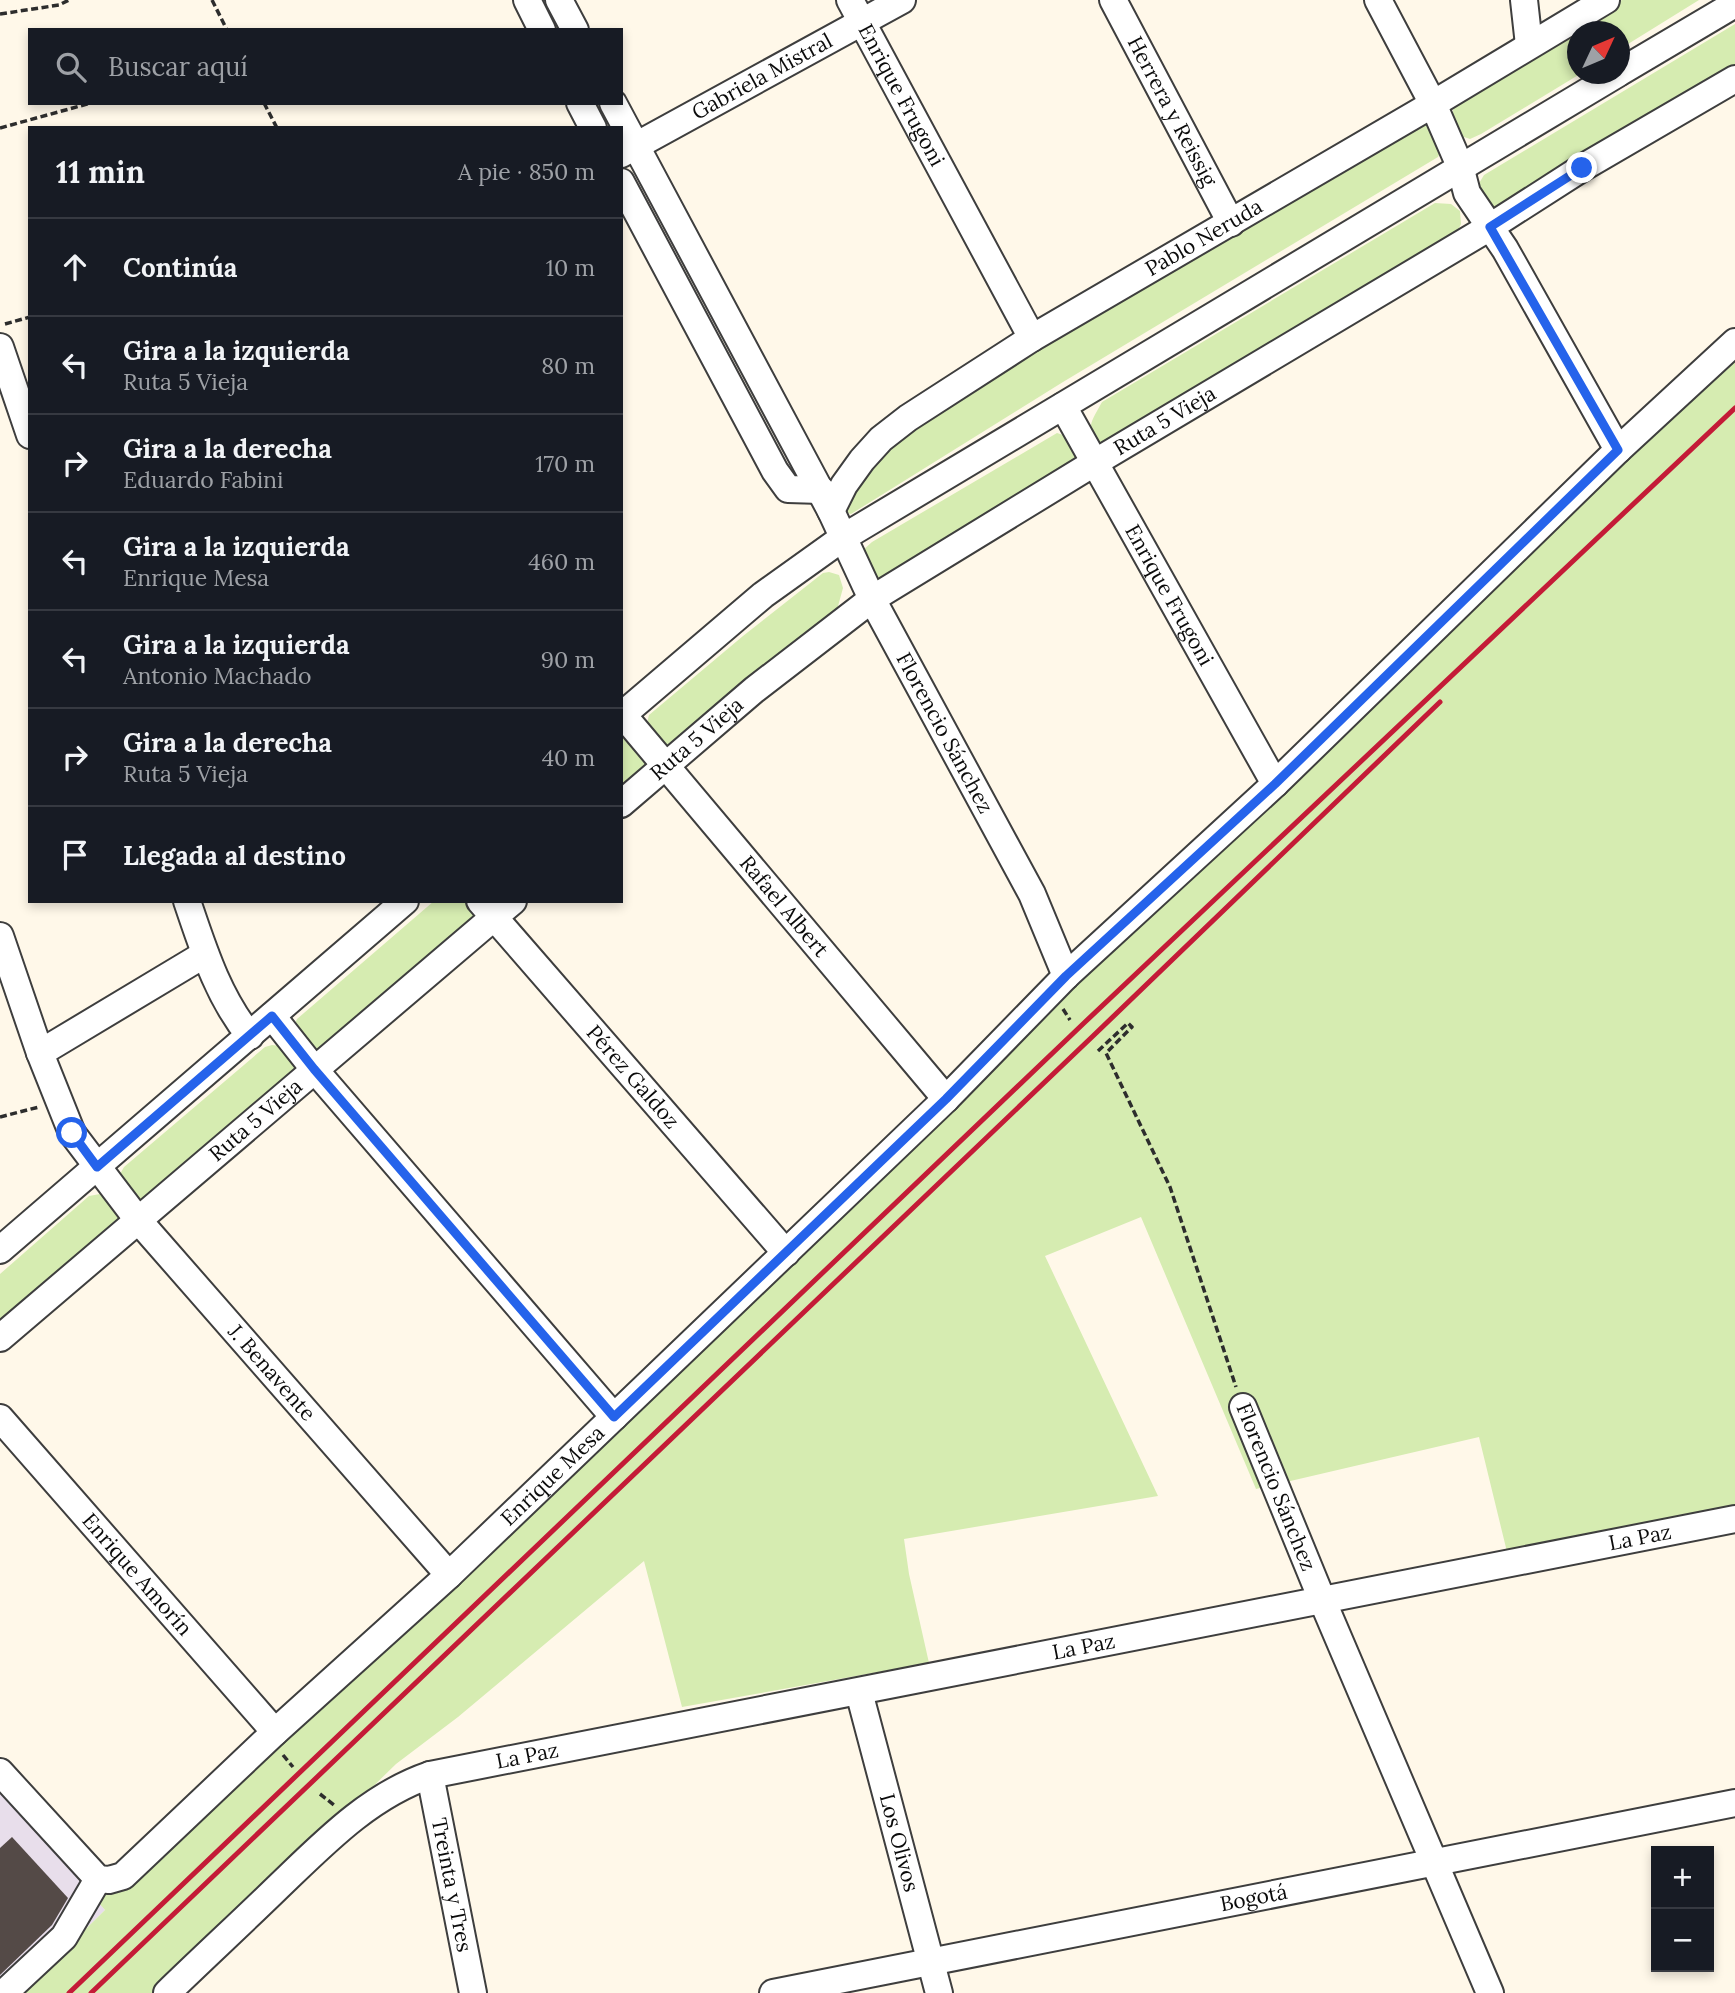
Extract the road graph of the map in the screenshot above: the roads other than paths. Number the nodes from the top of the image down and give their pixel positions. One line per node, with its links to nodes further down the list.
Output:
1 (527, 0): 10 (street)
2 (559, 0): 11 (street)
3 (902, 0): 9 (street, Gabriela Mistral)
4 (1112, 0): 24 (street, Herrera y Reissig)
5 (1378, 0): 16 (street)
6 (1524, 0): 12 (street)
7 (1606, 0): 12 (street, Pablo Neruda)
8 (1735, 4): 13 (street)
9 (855, 11): 21 (street, Gabriela Mistral); 26 (street, Enrique Frugoni)
10 (541, 28)
11 (574, 28)
12 (1529, 45): 16 (street, Pablo Neruda)
13 (1630, 66)
14 (1735, 79): 25 (street, Ruta 5 Vieja)
15 (1599, 84): 22 (street)
16 (1433, 104): 22 (street); 24 (street, Pablo Neruda)
17 (581, 105): 19 (street)
18 (614, 105): 20 (street, Florencio Sánchez)
19 (592, 126)
20 (620, 126)
21 (628, 150): 33 (street, Florencio Sánchez)
22 (1460, 166): 25 (street); 29 (street)
23 (623, 186): 33 (street)
24 (1231, 222): 26 (street, Pablo Neruda)
25 (1490, 227): 31 (street); 32 (street, Ruta 5 Vieja)
26 (1032, 338): 33 (street, Pablo Neruda)
27 (1735, 342): 31 (street, Enrique Mesa)
28 (0, 347): 30 (street)
29 (1063, 406): 32 (street, Enrique Frugoni); 34 (street)
30 (28, 429)
31 (1618, 450): 39 (street, Enrique Mesa)
32 (1094, 463): 35 (street, Ruta 5 Vieja); 39 (street, Enrique Frugoni)
33 (826, 501): 34 (street, Florencio Sánchez)
34 (844, 537): 35 (street, Florencio Sánchez); 36 (street)
35 (872, 599): 38 (street, Ruta 5 Vieja); 46 (street, Florencio Sánchez)
36 (623, 714)
37 (623, 716): 38 (street, Rafael Albert)
38 (664, 765): 40 (street, Ruta 5 Vieja); 51 (street, Rafael Albert)
39 (1275, 784): 46 (street, Enrique Mesa)
40 (623, 802)
41 (188, 903): 45 (street)
42 (403, 903): 47 (street)
43 (496, 907): 50 (street, Ruta 5 Vieja); 55 (street, Pérez Galdoz)
44 (0, 936): 49 (street, J. Benavente)
45 (205, 954): 48 (street); 49 (street)
46 (1066, 976): 51 (street, Enrique Mesa)
47 (272, 1016): 48 (street); 50 (street)
48 (250, 1036): 52 (street)
49 (40, 1053): 52 (street, J. Benavente)
50 (314, 1069): 53 (street, Ruta 5 Vieja); 58 (street)
51 (946, 1099): 55 (street, Enrique Mesa)
52 (97, 1167): 53 (street, J. Benavente); 54 (street)
53 (138, 1220): 56 (street, Ruta 5 Vieja); 61 (street, J. Benavente)
54 (0, 1250)
55 (786, 1252): 58 (street, Enrique Mesa)
56 (0, 1338)
57 (1243, 1407): 62 (street, Florencio Sánchez)
58 (614, 1417): 61 (street, Enrique Mesa)
59 (0, 1418): 64 (street, Enrique Amorín)
60 (1735, 1519): 62 (street, La Paz)
61 (449, 1575): 64 (street, Enrique Mesa)
62 (1323, 1602): 63 (street, La Paz); 68 (street, Florencio Sánchez)
63 (859, 1692): 65 (street, La Paz); 70 (street, Los Olivos)
64 (275, 1732): 69 (street, Enrique Mesa)
65 (430, 1775): 72 (street, La Paz); 73 (street, Treinta y Tres)
66 (5, 1789): 69 (street)
67 (1735, 1803): 68 (street, Bogotá)
68 (1436, 1863): 70 (street, Bogotá); 76 (street, Florencio Sánchez)
69 (110, 1877): 71 (street, Enrique Mesa)
70 (930, 1963): 74 (street, Bogotá); 75 (street, Los Olivos)
71 (4, 1993)
72 (167, 1993)
73 (473, 1993)
74 (773, 1993)
75 (939, 1993)
76 (1490, 1993)

